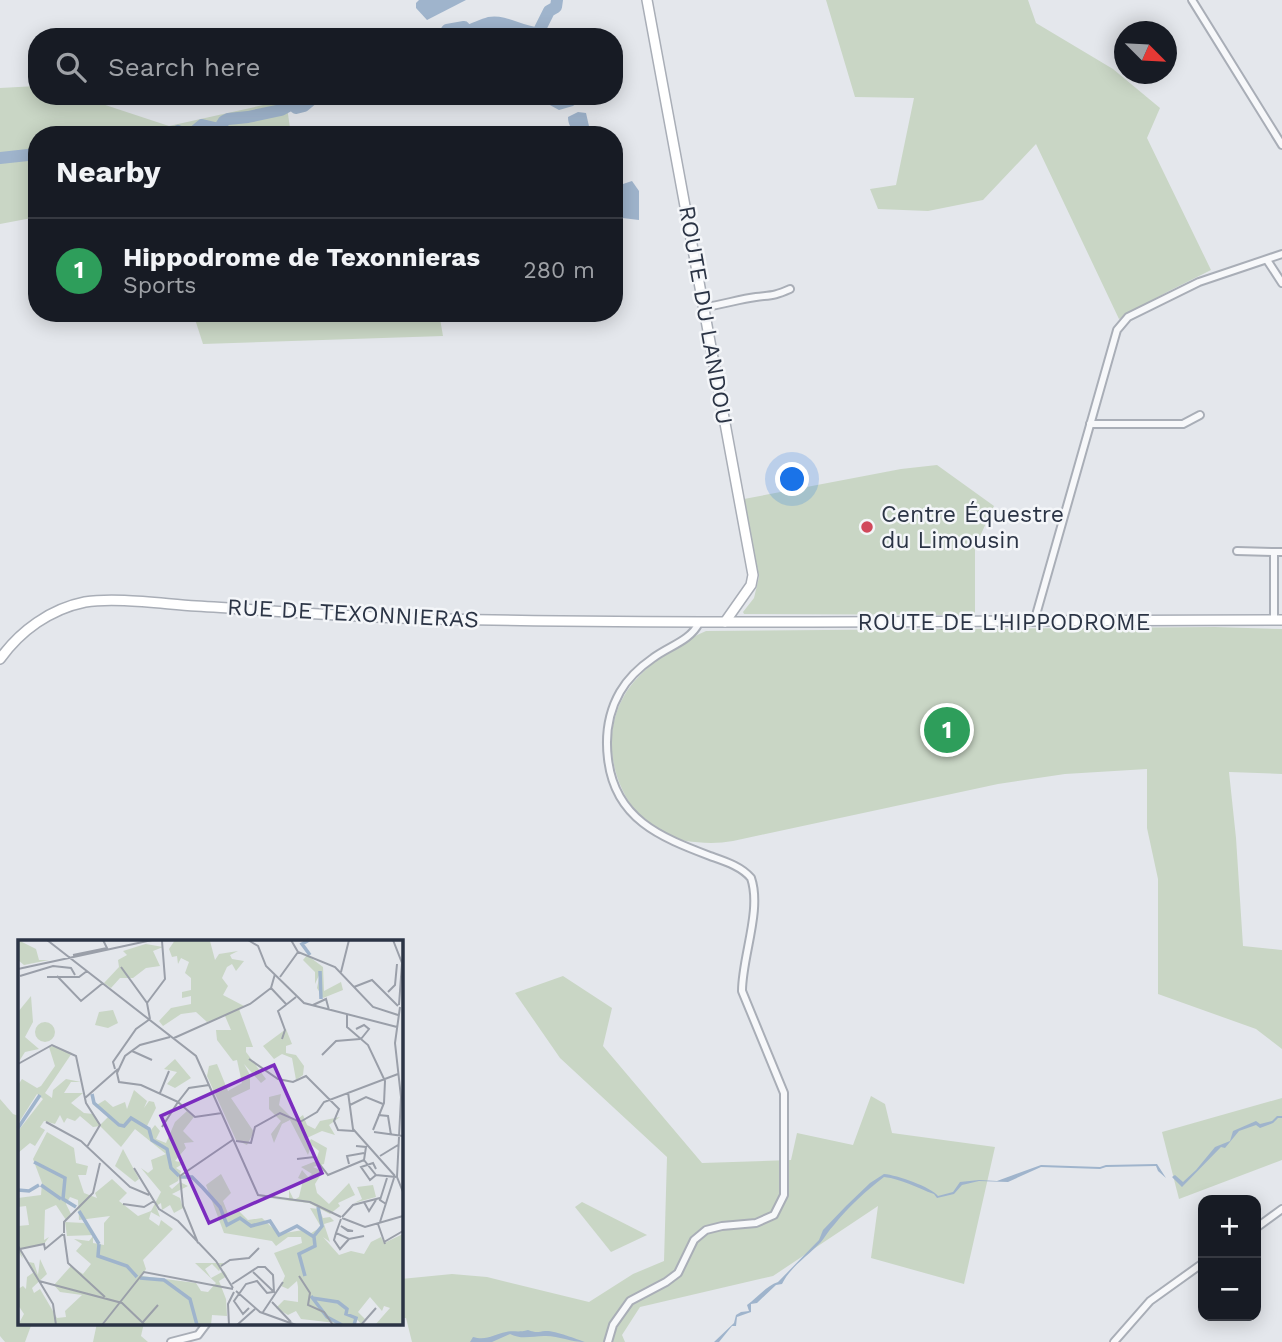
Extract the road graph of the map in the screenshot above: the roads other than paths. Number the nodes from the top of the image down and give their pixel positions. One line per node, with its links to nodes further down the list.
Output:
1 (648, 0): 8 (main road, ROUTE DU LANDOU)
2 (1192, 0): 3 (street)
3 (1282, 145)
4 (1282, 254): 5 (street)
5 (1267, 260): 6 (street); 10 (street)
6 (1282, 283)
7 (790, 289): 8 (street)
8 (705, 307): 14 (main road, ROUTE DU LANDOU)
9 (1200, 415): 10 (street)
10 (1090, 424): 15 (street)
11 (1237, 551): 12 (street)
12 (1278, 552): 13 (street)
13 (1278, 620): 15 (main road, ROUTE DE L'HIPPODROME)
14 (725, 622): 15 (main road, ROUTE DE L'HIPPODROME); 16 (main road, RUE DE TEXONNIERAS)
15 (1034, 622)
16 (699, 623): 17 (main road, RUE DE TEXONNIERAS); 23 (street)
17 (0, 659)
18 (1282, 1209): 19 (street)
19 (1261, 1224)
20 (1198, 1267): 24 (street)
21 (205, 1324): 22 (street)
22 (171, 1342)
23 (608, 1342)
24 (1114, 1342)

